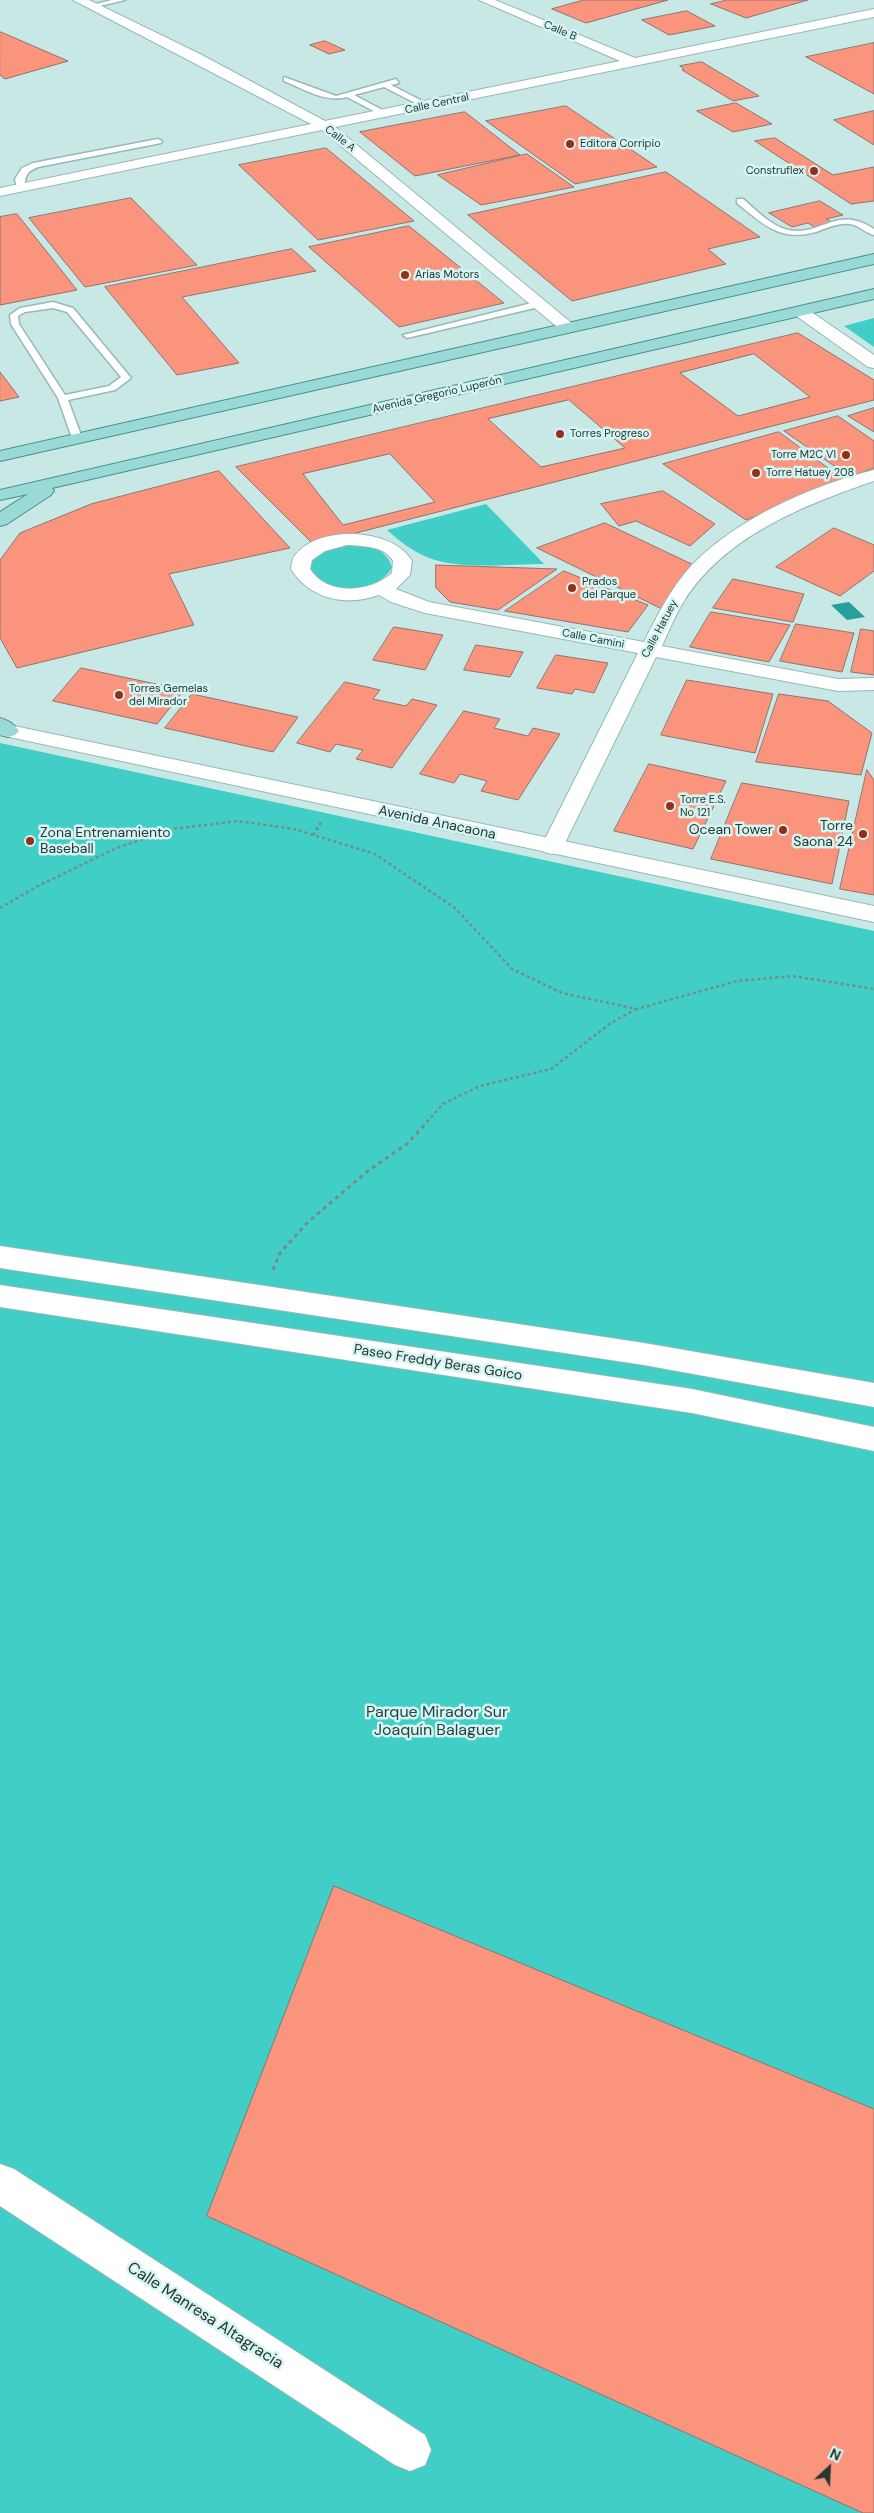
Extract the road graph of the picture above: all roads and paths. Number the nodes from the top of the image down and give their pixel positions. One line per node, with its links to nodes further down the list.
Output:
1 (122, 0): 5 (lane)
2 (486, 0): 7 (street, Calle B)
3 (868, 0): 4 (street)
4 (874, 2)
5 (85, 3): 14 (street, Calle A)
6 (874, 13): 7 (street, Calle Central)
7 (636, 63): 12 (street, Calle Central)
8 (287, 78): 11 (lane)
9 (396, 81): 10 (lane)
10 (384, 84): 11 (lane); 12 (lane)
11 (348, 95): 13 (lane)
12 (428, 106): 13 (street, Calle Central)
13 (385, 115): 14 (street, Calle Central)
14 (326, 127): 16 (street, Calle Central); 22 (street, Calle A)
15 (158, 141): 16 (lane)
16 (22, 188): 17 (street, Calle Central)
17 (0, 192)
18 (740, 201): 19 (lane)
19 (874, 233)
20 (874, 258): 24 (main road)
21 (874, 294): 23 (main road, Avenida Gregorio Luperón)
22 (540, 304): 24 (street, Calle A); 25 (lane)
23 (801, 312): 26 (street); 31 (main road, Avenida Gregorio Luperón)
24 (568, 328): 28 (main road)
25 (407, 335)
26 (874, 364)
27 (63, 398): 27 (lane); 28 (lane)
28 (77, 438): 29 (main road)
29 (0, 456)
30 (874, 475): 35 (street, Calle Hatuey)
31 (60, 482): 32 (main road, Avenida Gregorio Luperón); 33 (main road)
32 (0, 495)
33 (0, 520)
34 (382, 589): 34 (street); 35 (street, Calle Camini)
35 (648, 650): 37 (street, Calle Camini); 42 (street, Calle Hatuey)
36 (874, 684): 37 (street, Calle Camini)
37 (838, 685): 38 (street, Calle Camini)
38 (874, 704)
39 (3, 728): 42 (street, Avenida Anacaona)
40 (322, 820): 41 (path)
41 (313, 835): 43 (path); 46 (path)
42 (552, 847): 44 (street, Avenida Anacaona)
43 (0, 908)
44 (874, 914)
45 (874, 989): 46 (path)
46 (637, 1009): 48 (path)
47 (0, 1257): 50 (street)
48 (272, 1274)
49 (0, 1296): 51 (street, Paseo Freddy Beras Goico)
50 (874, 1395)
51 (874, 1438)
52 (0, 2183): 53 (street, Calle Manresa Altagracia)
53 (410, 2450)

